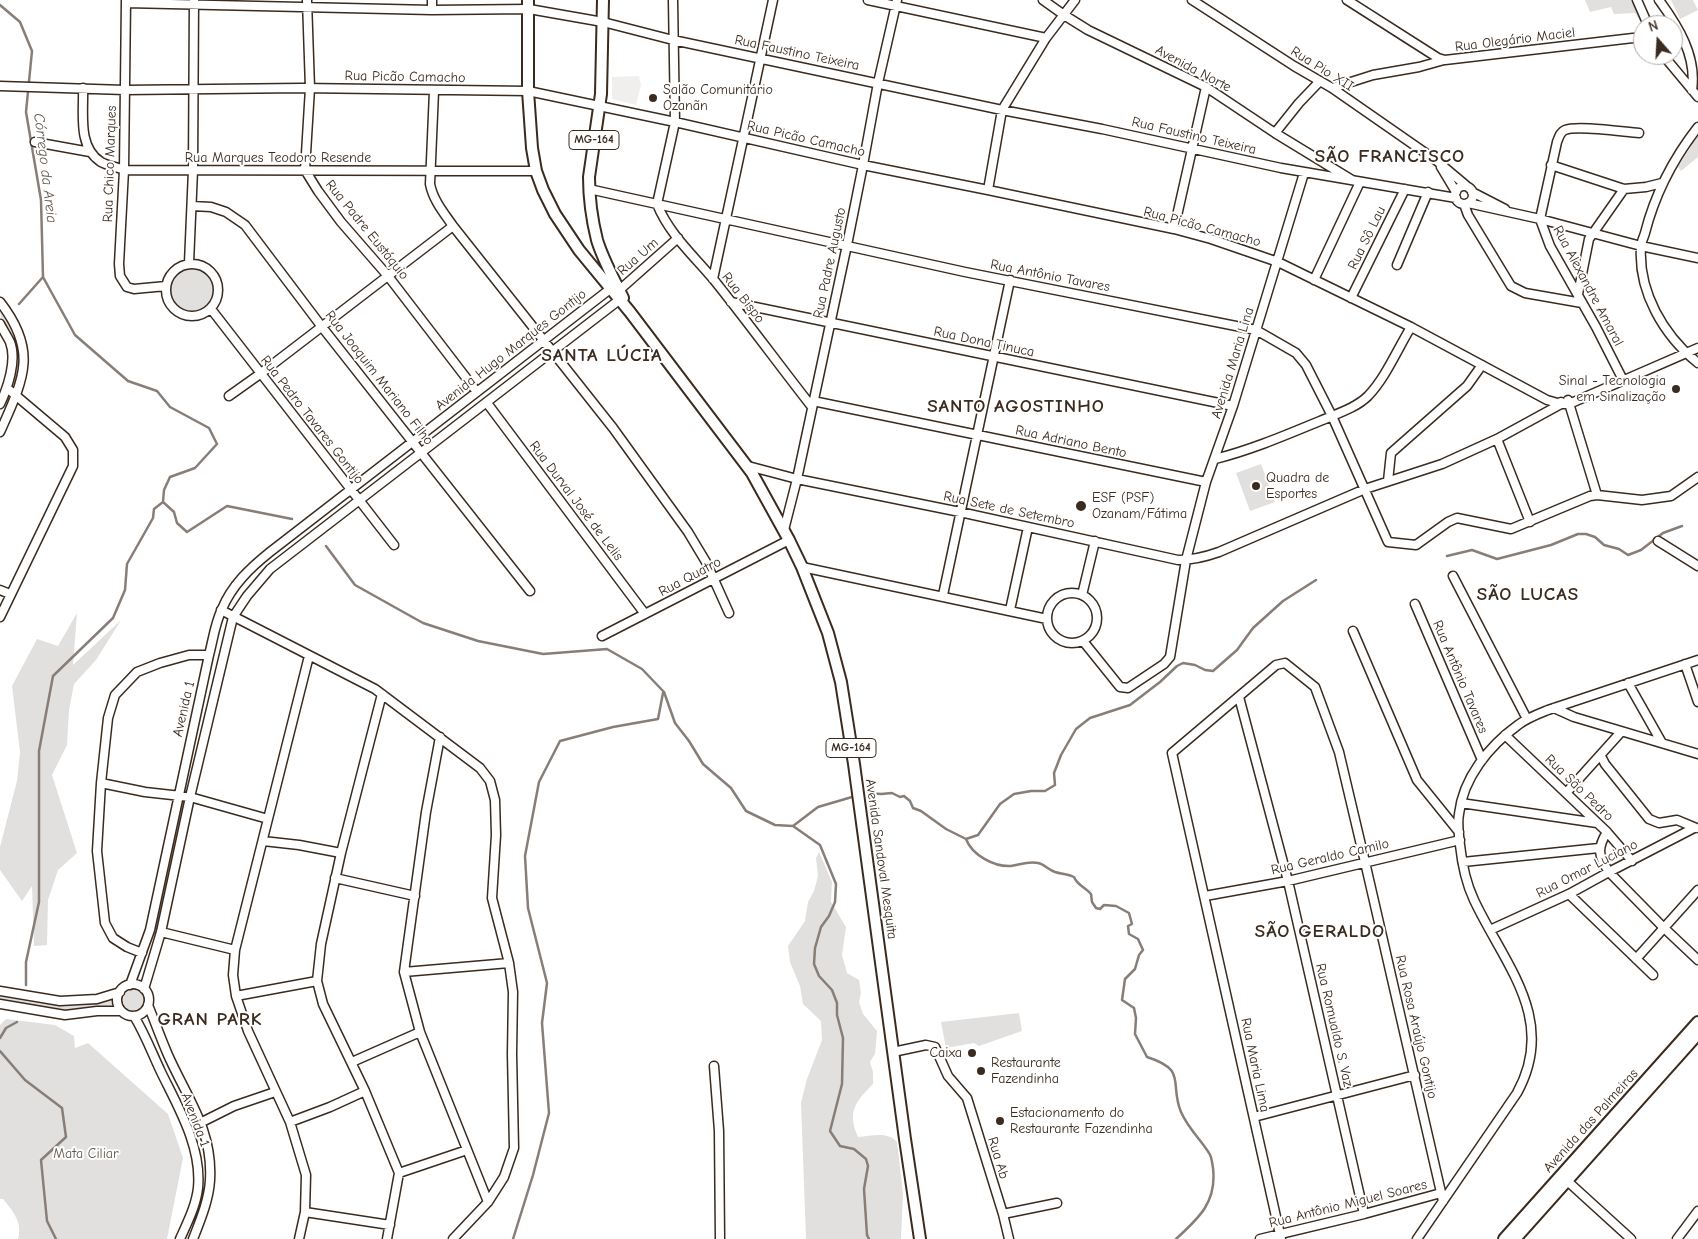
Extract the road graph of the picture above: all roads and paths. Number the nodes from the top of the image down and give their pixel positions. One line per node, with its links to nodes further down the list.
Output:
1 (432, 0): 18 (street)
2 (603, 0): 23 (main road, MG-164)
3 (673, 0): 27 (street)
4 (773, 0): 28 (street)
5 (868, 0): 15 (street)
6 (1043, 0): 19 (street, Avenida Norte)
7 (1075, 0): 19 (street)
8 (1193, 0): 32 (street, Rua Pio XII)
9 (1347, 0): 29 (street, Rua Olegário Maciel)
10 (1637, 0): 20 (street)
11 (1659, 0): 21 (street)
12 (1664, 0): 22 (street)
13 (126, 2): 14 (street, Rua Faustino Teixeira); 41 (street, Rua Chico Marques)
14 (194, 2): 16 (street, Rua Faustino Teixeira); 38 (street)
15 (896, 3): 24 (street); 34 (street, Rua Padre Augusto)
16 (307, 4): 18 (street, Rua Faustino Teixeira); 39 (street)
17 (528, 4): 18 (street, Rua Faustino Teixeira); 23 (street, Rua Faustino Teixeira); 44 (main road, Avenida Sandoval Mesquita)
18 (432, 10)
19 (1064, 15): 24 (street); 36 (street, Avenida Norte)
20 (1644, 15)
21 (1669, 15)
22 (1670, 15)
23 (603, 22): 27 (street, Rua Faustino Teixeira); 46 (main road, MG-164)
24 (1046, 38): 47 (street)
25 (1683, 38): 33 (street)
26 (1633, 39): 29 (street, Rua Olegário Maciel)
27 (673, 40): 28 (street, Rua Faustino Teixeira); 48 (street)
28 (760, 58): 34 (street, Rua Faustino Teixeira); 52 (street)
29 (1445, 60): 40 (street)
30 (1672, 65): 33 (street)
31 (1672, 65): 42 (street)
32 (1320, 81): 40 (street, Rua Pio XII); 50 (street)
33 (1696, 82): 42 (street)
34 (878, 83): 47 (street, Rua Faustino Teixeira); 57 (street, Rua Padre Augusto)
35 (0, 86): 37 (street, Rua Picão Camacho)
36 (1206, 87): 50 (street, Avenida Norte); 54 (street)
37 (83, 88): 41 (street, Rua Picão Camacho); 55 (street)
38 (194, 88): 39 (street, Rua Picão Camacho); 41 (street, Rua Picão Camacho); 60 (street)
39 (310, 88): 43 (street, Rua Picão Camacho); 61 (street)
40 (1332, 88): 56 (street, Rua Pio XII)
41 (125, 90): 59 (street, Rua Chico Marques)
42 (1692, 90): 45 (street)
43 (434, 91): 44 (street, Rua Picão Camacho); 62 (street)
44 (528, 91): 46 (street, Rua Picão Camacho); 63 (main road, Avenida Sandoval Mesquita)
45 (1698, 97)
46 (600, 107): 48 (street, Rua Picão Camacho); 67 (main road, MG-164)
47 (1002, 110): 54 (street, Rua Faustino Teixeira); 70 (street)
48 (674, 122): 52 (street, Rua Picão Camacho); 75 (street)
49 (1697, 128): 66 (street)
50 (1275, 133): 65 (street, Avenida Norte)
51 (1639, 133): 58 (street, Rua Alexandre Amaral)
52 (743, 137): 57 (street, Rua Picão Camacho); 78 (street)
53 (35, 142): 55 (street)
54 (1193, 149): 64 (street, Rua Faustino Teixeira); 81 (street)
55 (90, 152): 59 (street, Rua Marques Teodoro Resende)
56 (1437, 161): 71 (street, Rua Pio XII); 73 (street, Rua Pio XII)
57 (863, 165): 70 (street, Rua Picão Camacho); 85 (street, Rua Padre Augusto)
58 (1551, 165): 69 (street); 79 (street, Rua Alexandre Amaral)
59 (124, 170): 60 (street, Rua Marques Teodoro Resende); 96 (street, Rua Chico Marques)
60 (193, 170): 61 (street, Rua Marques Teodoro Resende); 76 (street)
61 (305, 170): 62 (street, Rua Marques Teodoro Resende); 92 (street, Rua Padre Eustáquio)
62 (432, 171): 63 (street, Rua Marques Teodoro Resende); 80 (street)
63 (536, 171): 87 (main road, Avenida Sandoval Mesquita)
64 (1304, 173): 65 (street, Rua Faustino Teixeira); 89 (street, Avenida Maria Lina)
65 (1357, 181): 68 (street, Rua Faustino Teixeira); 95 (street)
66 (1662, 183): 69 (street); 86 (street)
67 (589, 188): 75 (street, Rua Antônio Tavares); 84 (main road, MG-164)
68 (1405, 188): 72 (street, Rua Faustino Teixeira); 99 (street, Rua Sô Lau)
69 (1624, 189): 82 (street)
70 (988, 190): 81 (street, Rua Picão Camacho)
71 (1471, 190): 73 (street); 74 (street); 77 (street)
72 (1428, 192): 73 (street, Rua Faustino Teixeira); 91 (street)
73 (1456, 195): 74 (street)
74 (1466, 203): 77 (street); 102 (street)
75 (658, 204): 78 (street, Rua Antônio Tavares); 83 (street, Rua Bispo)
76 (192, 206): 90 (street); 106 (street, Rua Joaquim Mariano Filho)
77 (1513, 213): 79 (street)
78 (727, 220): 85 (street, Rua Antônio Tavares); 93 (street)
79 (1540, 220): 82 (street); 98 (street, Rua Alexandre Amaral)
80 (452, 226): 92 (street); 109 (street)
81 (1174, 230): 89 (street, Rua Picão Camacho)
82 (1592, 233): 86 (street); 98 (street)
83 (678, 238): 93 (street, Rua Bispo); 97 (street, Rua Um)
84 (597, 240): 87 (main road); 97 (main road, MG-164)
85 (847, 244): 94 (street, Rua Antônio Tavares); 104 (street, Rua Padre Augusto)
86 (1641, 246): 88 (street); 112 (street)
87 (579, 250): 97 (main road, Avenida Sandoval Mesquita)
88 (1698, 258)
89 (1278, 262): 95 (street, Rua Picão Camacho); 108 (street, Avenida Maria Lina)
90 (189, 263): 96 (street); 103 (street)
91 (1397, 265)
92 (388, 276): 106 (street); 119 (street, Rua Padre Eustáquio)
93 (713, 279): 101 (street, Rua Bispo)
94 (1010, 280): 108 (street, Rua Antônio Tavares); 113 (street)
95 (1314, 280): 99 (street, Rua Picão Camacho)
96 (166, 286): 103 (street)
97 (616, 290): 109 (street, Avenida Hugo Marques Gontijo); 111 (street, Avenida Hugo Marques Gontijo); 134 (main road, Avenida Sandoval Mesquita / MG-164)
98 (1578, 294): 102 (street, Rua Alexandre Amaral)
99 (1351, 298): 107 (street, Rua Picão Camacho)
100 (0, 302): 120 (street)
101 (731, 302): 104 (street, Rua Dona Tinuca); 125 (street, Rua Bispo)
102 (1582, 302): 117 (street, Rua Alexandre Amaral)
103 (211, 309): 116 (street, Rua Pedro Tavares Gontijo)
104 (830, 322): 113 (street, Rua Dona Tinuca); 125 (street, Rua Padre Augusto)
105 (0, 324): 118 (street)
106 (322, 327): 116 (street); 131 (street, Rua Joaquim Mariano Filho)
107 (1410, 327): 115 (street, Rua Picão Camacho); 127 (street)
108 (1256, 330): 126 (street, Avenida Maria Lina); 127 (street, Rua Antônio Tavares)
109 (543, 341): 111 (street); 119 (street, Avenida Hugo Marques Gontijo)
110 (1698, 348): 112 (street)
111 (552, 352): 122 (street, Avenida Hugo Marques Gontijo); 154 (street)
112 (1686, 353): 114 (street); 117 (street)
113 (994, 356): 126 (street, Rua Dona Tinuca); 129 (street)
114 (1698, 363)
115 (1482, 365): 123 (street, Rua Picão Camacho); 137 (street)
116 (260, 374): 121 (street); 140 (street, Rua Pedro Tavares Gontijo)
117 (1623, 380): 123 (street, Rua Sete de Setembro)
118 (7, 388): 120 (street); 124 (street)
119 (477, 392): 131 (street, Avenida Hugo Marques Gontijo)
120 (17, 394): 128 (street); 157 (street)
121 (229, 396)
122 (487, 402): 132 (street, Avenida Hugo Marques Gontijo); 164 (street, Rua Durval José de Lelis)
123 (1565, 402): 130 (street, Rua Sete de Setembro); 141 (street)
124 (0, 404)
125 (812, 404): 129 (street, Rua Adriano Bento); 136 (street, Rua Padre Augusto)
126 (1233, 406): 133 (street, Avenida Maria Lina)
127 (1332, 416): 133 (street); 139 (street, Rua Antônio Tavares)
128 (0, 432)
129 (978, 435): 138 (street, Rua Adriano Bento); 143 (street)
130 (1497, 439): 137 (street, Rua Sete de Setembro); 144 (street)
131 (413, 442): 132 (street, Rua Joaquim Mariano Filho); 140 (street, Avenida Hugo Marques Gontijo)
132 (422, 453): 142 (street, Avenida Hugo Marques Gontijo); 156 (street, Rua Joaquim Mariano Filho)
133 (1215, 459): 138 (street, Avenida Maria Lina)
134 (748, 466): 136 (street, Rua Sete de Setembro); 146 (main road, Avenida Sandoval Mesquita / MG-164)
135 (1698, 477): 141 (street)
136 (797, 479): 143 (street, Rua Sete de Setembro); 146 (street, Rua Padre Augusto)
137 (1388, 481): 139 (street, Rua Sete de Setembro)
138 (1206, 482): 150 (street, Avenida Maria Lina)
139 (1365, 489): 144 (street, Rua Antônio Tavares); 150 (street, Rua Sete de Setembro)
140 (350, 490): 142 (street, Rua Pedro Tavares Gontijo); 161 (street, Avenida 1)
141 (1597, 495): 144 (street)
142 (358, 500): 149 (street, Rua Pedro Tavares Gontijo); 166 (street, Avenida 1)
143 (960, 512): 145 (street, Rua Sete de Setembro); 158 (street)
144 (1530, 522)
145 (1028, 527): 147 (street, Rua Sete de Setembro); 162 (street)
146 (786, 535): 151 (main road, Avenida Sandoval Mesquita / MG-164); 154 (street, Rua Quatro)
147 (1095, 541): 150 (street, Rua Sete de Setembro); 159 (street)
148 (1658, 541): 152 (street)
149 (394, 545)
150 (1186, 560): 170 (street, Avenida Maria Lina)
151 (802, 566): 158 (street); 234 (main road, Avenida Sandoval Mesquita / MG-164)
152 (1698, 566)
153 (1453, 576): 180 (street)
154 (714, 578): 163 (street); 164 (street, Rua Quatro)
155 (0, 590): 157 (street)
156 (530, 591)
157 (10, 594): 165 (street)
158 (943, 595): 162 (street)
159 (1082, 595): 167 (street); 170 (street)
160 (1415, 604): 187 (street, Rua Antônio Tavares)
161 (221, 610): 166 (street); 171 (street, Avenida 1)
162 (1010, 610): 167 (street)
163 (729, 613)
164 (645, 614): 169 (street, Rua Quatro)
165 (0, 617)
166 (233, 617): 172 (street); 191 (street, Avenida 1)
167 (1047, 619): 170 (street)
168 (1353, 631): 197 (street)
169 (602, 636)
170 (1083, 641)
171 (209, 655): 188 (street); 190 (street, Avenida 1)
172 (308, 656): 176 (street); 193 (street)
173 (1698, 660): 174 (street)
174 (1684, 664): 175 (street); 178 (street)
175 (1628, 683): 179 (street); 184 (street)
176 (382, 694): 183 (street); 200 (street)
177 (1239, 697): 202 (street, Rua Rosa Araújo Gontijo); 206 (street, Rua Romualdo S. Vaz); 210 (street, Rua Maria Lima)
178 (1698, 702)
179 (1554, 708): 180 (street); 181 (street)
180 (1527, 719): 182 (street)
181 (1621, 732): 184 (street); 186 (street)
182 (1505, 735): 187 (street); 189 (street, Rua São Pedro)
183 (440, 737): 209 (street); 218 (street)
184 (1662, 743): 185 (street)
185 (1698, 754)
186 (1601, 756): 189 (street); 195 (street)
187 (1482, 760): 192 (street)
188 (101, 782): 190 (street); 215 (street)
189 (1566, 792): 194 (street, Rua São Pedro)
190 (177, 797): 191 (street); 215 (street, Avenida 1)
191 (190, 797): 193 (street); 213 (street, Avenida 1)
192 (1461, 803): 194 (street); 197 (street)
193 (268, 819): 198 (street)
194 (1597, 823): 196 (street, Rua São Pedro)
195 (1696, 828): 201 (street, Rua Omar Luciano)
196 (1607, 832): 199 (street); 201 (street, Rua São Pedro)
197 (1459, 836): 202 (street, Rua Geraldo Camilo); 203 (street)
198 (263, 842): 200 (street); 214 (street)
199 (1599, 848): 203 (street); 204 (street)
200 (341, 852): 205 (street)
201 (1632, 861): 204 (street, Rua Omar Luciano)
202 (1365, 862): 206 (street, Rua Geraldo Camilo); 238 (street, Rua Rosa Araújo Gontijo)
203 (1463, 862): 212 (street)
204 (1609, 872): 208 (street, Rua Omar Luciano); 211 (street)
205 (335, 878): 209 (street); 221 (street)
206 (1288, 880): 210 (street, Rua Geraldo Camilo); 241 (street, Rua Romualdo S. Vaz)
207 (1698, 890): 211 (street)
208 (1569, 894): 212 (street, Rua Omar Luciano); 216 (street)
209 (415, 896): 219 (street)
210 (1205, 896): 242 (street, Rua Maria Lima)
211 (1663, 927): 216 (street); 217 (street)
212 (1490, 930): 248 (street)
213 (161, 932): 214 (street); 223 (street, Avenida 1)
214 (235, 950): 226 (street)
215 (142, 953): 222 (street, Avenida 1)
216 (1636, 959): 220 (street)
217 (1698, 960)
218 (509, 963): 219 (street); 249 (street)
219 (404, 972): 232 (street)
220 (1654, 975)
221 (318, 981): 226 (street); 235 (street)
222 (130, 985): 223 (street); 225 (street)
223 (144, 989): 228 (street)
224 (0, 991): 225 (street)
225 (120, 992): 229 (street)
226 (236, 996): 240 (street)
227 (0, 1004): 229 (street)
228 (148, 1005): 230 (street); 243 (street, Avenida 1)
229 (121, 1011): 230 (street)
230 (134, 1016): 257 (street, Avenida 1)
231 (1698, 1023): 237 (main road, Avenida das Palmeiras)
232 (420, 1032): 235 (street); 245 (street)
233 (1698, 1034): 237 (main road, Avenida das Palmeiras)
234 (893, 1052): 253 (street, Rua Ab); 263 (main road, Avenida Sandoval Mesquita / MG-164)
235 (352, 1062): 239 (street)
236 (714, 1066): 262 (street)
237 (1657, 1074): 247 (main road, Avenida das Palmeiras)
238 (1415, 1075): 241 (street); 248 (street, Rua Rosa Araújo Gontijo)
239 (366, 1091): 244 (street); 246 (street)
240 (275, 1092): 243 (street); 244 (street)
241 (1338, 1095): 242 (street); 254 (street, Rua Romualdo S. Vaz)
242 (1254, 1117): 256 (street, Rua Maria Lima)
243 (202, 1122): 258 (street, Avenida 1)
244 (290, 1122): 252 (street)
245 (468, 1150): 246 (street); 249 (street)
246 (399, 1173): 255 (street)
247 (1564, 1178): 267 (main road, Avenida das Palmeiras); 268 (main road, Avenida das Palmeiras); 269 (street)
248 (1442, 1197): 254 (street, Rua Antônio Miguel Soares); 266 (street)
249 (488, 1202): 261 (street)
250 (1057, 1203): 253 (street)
251 (1698, 1211): 270 (street)
252 (305, 1212): 255 (street); 259 (street)
253 (1003, 1214): 264 (street, Rua Ab)
254 (1364, 1214): 256 (street, Rua Antônio Miguel Soares)
255 (390, 1225): 260 (street)
256 (1280, 1237): 265 (street, Rua Antônio Miguel Soares)
257 (180, 1239)
258 (193, 1239)
259 (299, 1239)
260 (387, 1239)
261 (453, 1239)
262 (720, 1239)
263 (920, 1239)
264 (1009, 1239)
265 (1260, 1239)
266 (1417, 1239)
267 (1504, 1239)
268 (1515, 1239)
269 (1631, 1239)
270 (1677, 1239)

